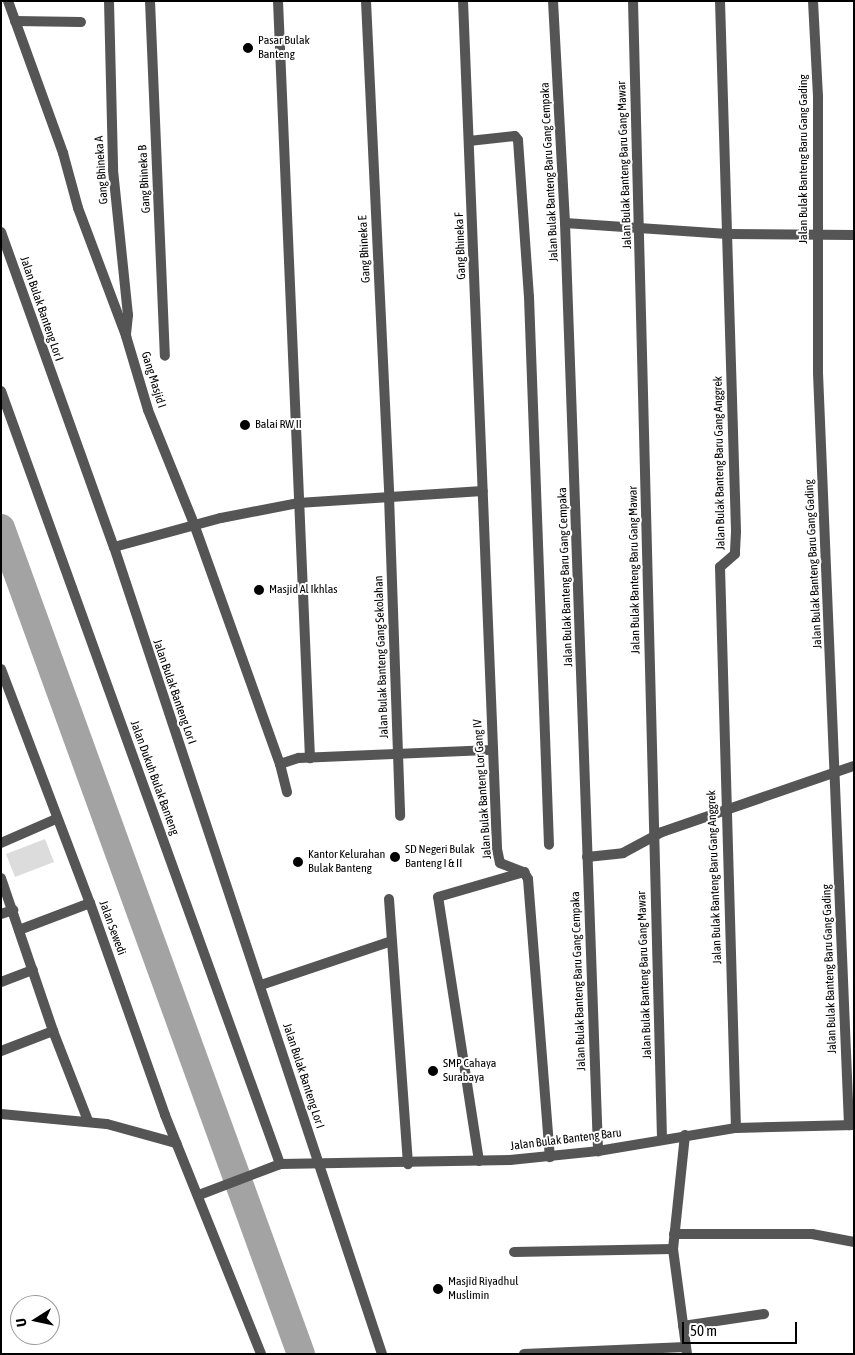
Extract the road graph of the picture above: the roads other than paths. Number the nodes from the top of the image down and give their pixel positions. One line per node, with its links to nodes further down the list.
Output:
1 (8, 1): 11 (street, Gang Masjid I)
2 (109, 1): 20 (street, Gang Bhineka A)
3 (150, 1): 21 (street, Gang Bhineka B)
4 (278, 1): 25 (street)
5 (366, 1): 24 (street, Gang Bhineka E)
6 (463, 1): 13 (street, Gang Bhineka F)
7 (553, 1): 14 (street, Jalan Bulak Banteng Baru Gang Cempaka)
8 (633, 1): 15 (street, Jalan Bulak Banteng Baru Gang Mawar)
9 (720, 1): 18 (street, Jalan Bulak Banteng Baru Gang Anggrek)
10 (813, 1): 17 (street, Jalan Bulak Banteng Baru Gang Gading)
11 (15, 20): 12 (street); 20 (street, Gang Masjid I)
12 (81, 22)
13 (469, 141): 23 (street, Gang Bhineka F); 41 (street)
14 (565, 223): 15 (street); 42 (street, Jalan Bulak Banteng Baru Gang Cempaka)
15 (640, 229): 18 (street); 39 (street, Jalan Bulak Banteng Baru Gang Mawar)
16 (1, 232): 27 (street, Jalan Bulak Banteng Lor I)
17 (817, 233): 18 (street); 19 (street); 34 (street, Jalan Bulak Banteng Baru Gang Gading)
18 (728, 234): 36 (street, Jalan Bulak Banteng Baru Gang Anggrek)
19 (854, 235)
20 (126, 336): 26 (street, Gang Masjid I)
21 (165, 356)
22 (1, 391): 68 (street, Jalan Dukuh Bulak Banteng)
23 (483, 491): 24 (street); 29 (street, Jalan Bulak Banteng Lor Gang IV)
24 (389, 496): 25 (street); 30 (street, Jalan Bulak Banteng Gang Sekolahan)
25 (298, 503): 26 (street); 31 (street)
26 (194, 524): 27 (street); 32 (street, Gang Masjid I)
27 (114, 547): 53 (street, Jalan Bulak Banteng Lor I)
28 (1, 669): 38 (street, Jalan Sewedi)
29 (492, 750): 30 (street); 43 (street, Jalan Bulak Banteng Lor Gang IV)
30 (397, 754): 31 (street); 37 (street, Jalan Bulak Banteng Gang Sekolahan)
31 (310, 758): 32 (street)
32 (280, 764): 35 (street, Gang Masjid I)
33 (854, 766): 34 (street)
34 (835, 772): 36 (street); 58 (street, Jalan Bulak Banteng Baru Gang Gading)
35 (287, 792)
36 (725, 810): 39 (street); 59 (street, Jalan Bulak Banteng Baru Gang Anggrek)
37 (400, 816)
38 (56, 819): 40 (street); 46 (street, Jalan Sewedi)
39 (654, 837): 42 (street); 60 (street, Jalan Bulak Banteng Baru Gang Mawar)
40 (1, 843)
41 (549, 845)
42 (587, 857): 63 (street, Jalan Bulak Banteng Baru Gang Cempaka)
43 (524, 872): 64 (street); 65 (street)
44 (1, 878): 47 (street)
45 (389, 899): 50 (street)
46 (90, 903): 49 (street); 62 (street, Jalan Sewedi)
47 (13, 910): 48 (street); 49 (street)
48 (1, 914)
49 (19, 930): 51 (street)
50 (392, 941): 53 (street); 67 (street)
51 (33, 970): 52 (street); 54 (street)
52 (1, 982)
53 (260, 985): 66 (street, Jalan Bulak Banteng Lor I)
54 (53, 1031): 55 (street); 57 (street)
55 (1, 1051)
56 (1, 1114): 57 (street)
57 (88, 1121): 62 (street)
58 (851, 1125): 59 (street, Jalan Bulak Banteng Baru)
59 (736, 1128): 61 (street, Jalan Bulak Banteng Baru)
60 (662, 1139): 61 (street, Jalan Bulak Banteng Baru); 63 (street, Jalan Bulak Banteng Baru)
61 (685, 1139): 70 (street)
62 (176, 1143): 69 (street, Jalan Sewedi)
63 (598, 1151): 64 (street, Jalan Bulak Banteng Baru)
64 (550, 1157): 65 (street, Jalan Bulak Banteng Baru)
65 (479, 1161): 67 (street, Jalan Bulak Banteng Baru)
66 (317, 1162): 67 (street, Jalan Bulak Banteng Baru); 68 (street, Jalan Bulak Banteng Baru); 78 (street, Jalan Bulak Banteng Lor I)
67 (408, 1164)
68 (275, 1165): 69 (street, Jalan Bulak Banteng Baru)
69 (200, 1195): 77 (street, Jalan Sewedi)
70 (674, 1234): 71 (street); 72 (street)
71 (854, 1242)
72 (673, 1249): 73 (street); 75 (street)
73 (514, 1252)
74 (764, 1314): 75 (street)
75 (683, 1326): 76 (street)
76 (687, 1350): 79 (street)
77 (261, 1354)
78 (382, 1354)
79 (524, 1354)

